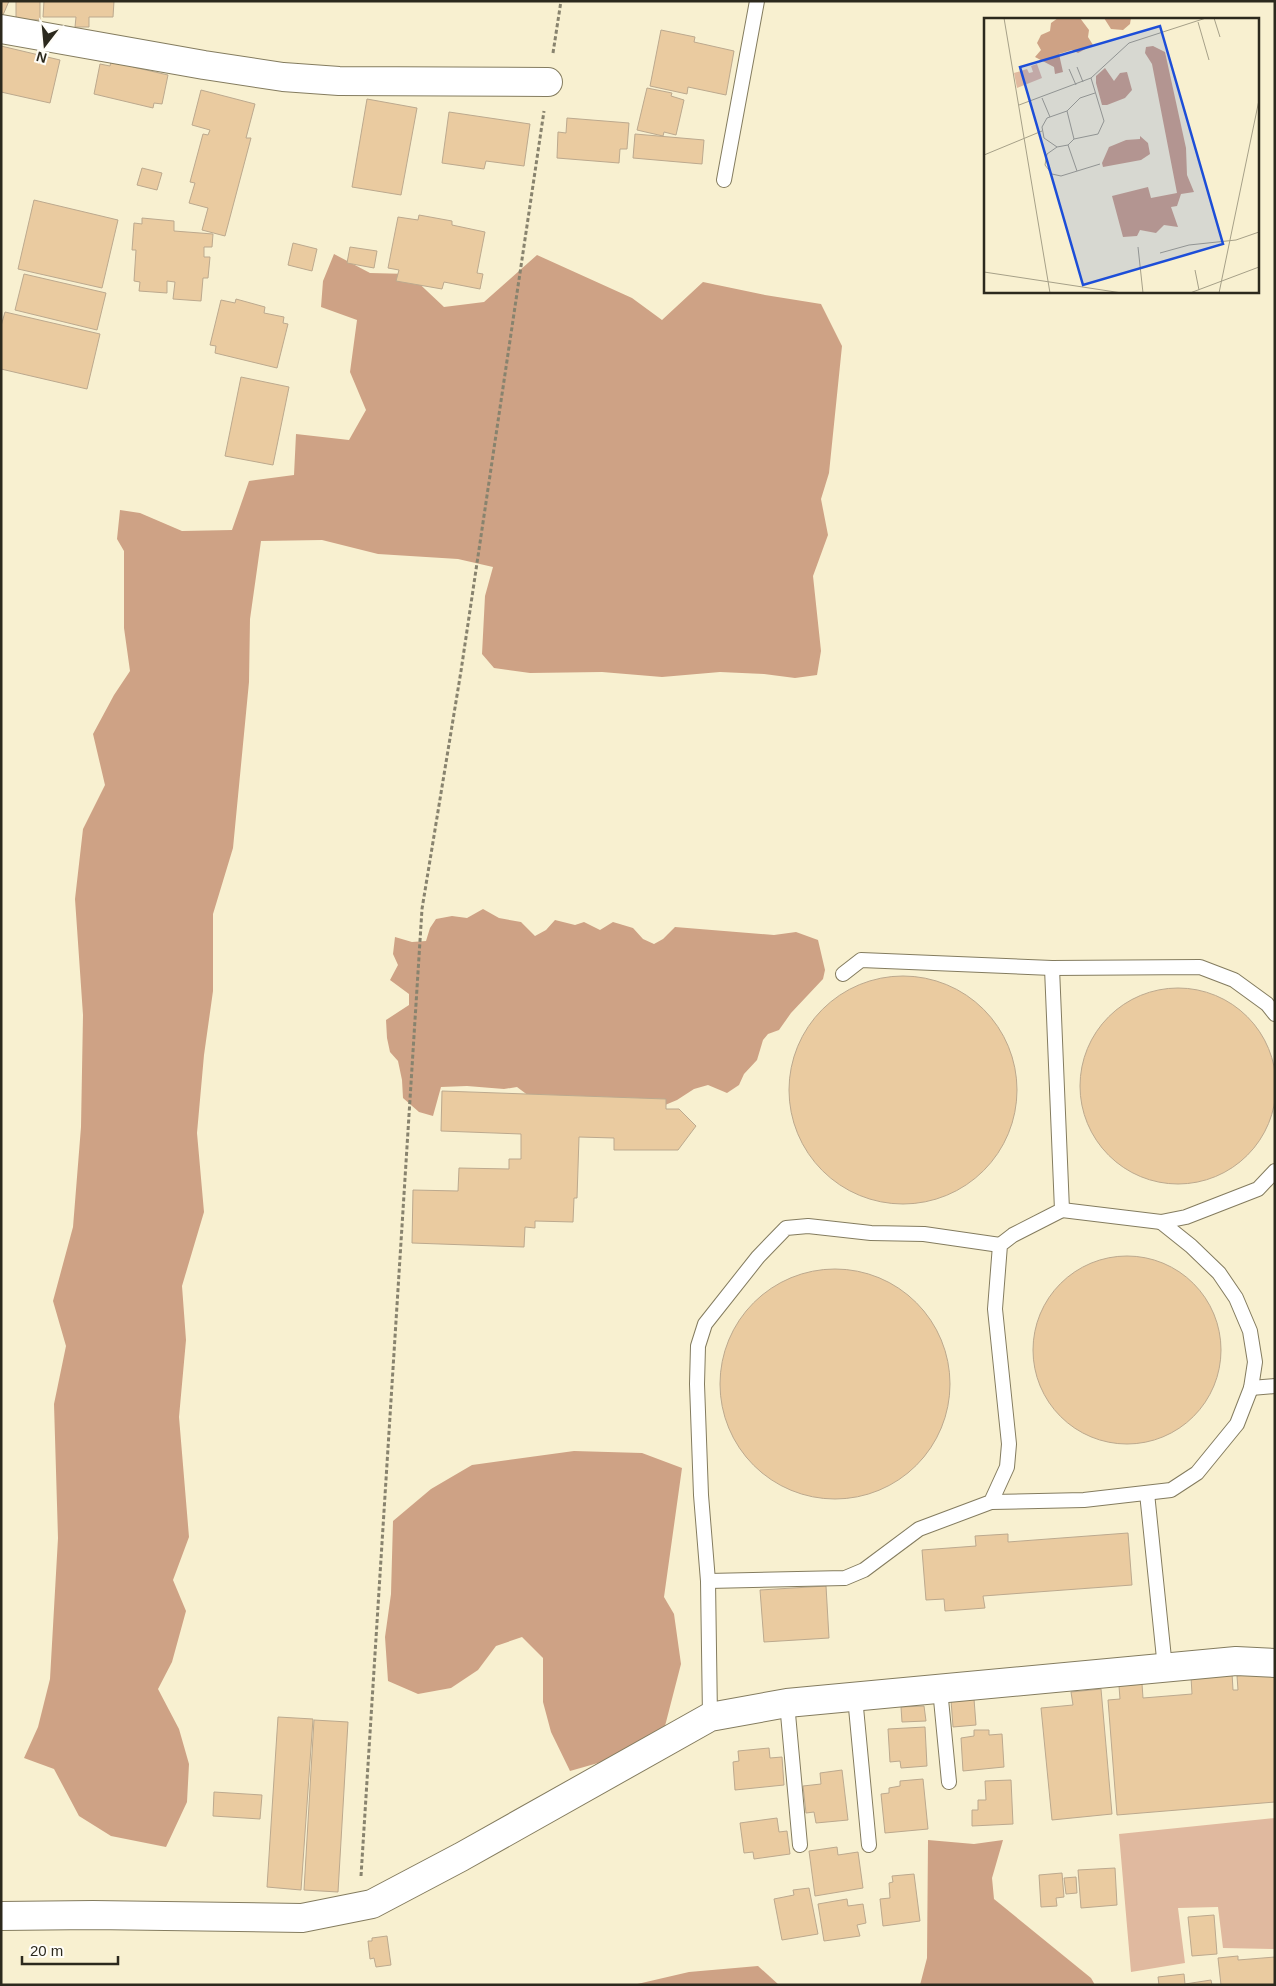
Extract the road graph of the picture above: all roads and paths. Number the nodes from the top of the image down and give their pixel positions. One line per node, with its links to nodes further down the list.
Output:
1 (561, 1): 4 (path)
2 (757, 1): 5 (lane)
3 (1, 29): 4 (street)
4 (548, 82): 27 (path)
5 (724, 180)
6 (1052, 968): 7 (lane); 8 (lane); 10 (lane)
7 (844, 974)
8 (1275, 1014)
9 (1275, 1171): 11 (lane)
10 (1062, 1210): 11 (lane); 12 (lane)
11 (1161, 1222): 14 (lane)
12 (1000, 1244): 16 (lane); 17 (lane)
13 (1275, 1386): 14 (lane)
14 (1251, 1388): 15 (lane)
15 (1148, 1493): 16 (lane); 19 (lane)
16 (991, 1502): 17 (lane)
17 (708, 1581): 23 (lane)
18 (1275, 1663): 19 (street)
19 (1165, 1668): 20 (street)
20 (940, 1689): 21 (street); 24 (lane)
21 (855, 1697): 22 (street); 26 (lane)
22 (787, 1703): 23 (street); 25 (lane)
23 (710, 1717): 27 (street)
24 (949, 1782)
25 (800, 1845)
26 (869, 1846)
27 (359, 1906): 28 (street)
28 (1, 1916)

